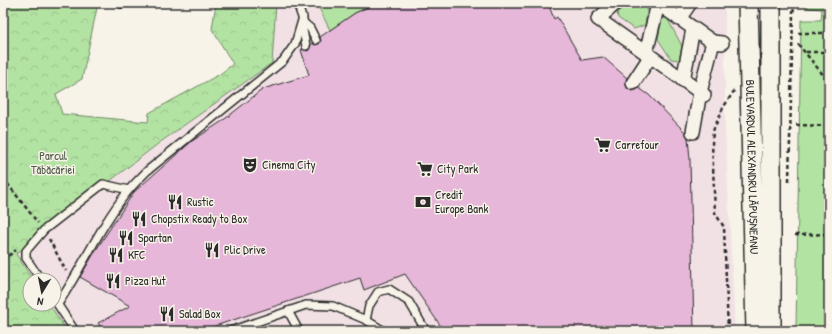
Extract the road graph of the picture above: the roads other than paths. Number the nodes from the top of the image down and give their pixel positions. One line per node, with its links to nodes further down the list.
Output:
1 (616, 3): 14 (street)
2 (690, 3): 8 (street)
3 (771, 3): 12 (main road, BULEVARDUL ALEXANDRU LĂPUȘNEANU)
4 (780, 3): 12 (main road)
5 (299, 4): 9 (lane)
6 (657, 4): 8 (street); 14 (street)
7 (744, 6): 30 (main road, BULEVARDUL ALEXANDRU LĂPUȘNEANU)
8 (679, 18): 10 (street)
9 (303, 20): 11 (lane); 13 (lane); 19 (lane)
10 (694, 29): 15 (street); 17 (street)
11 (316, 40)
12 (771, 43): 31 (main road, BULEVARDUL ALEXANDRU LĂPUȘNEANU)
13 (306, 46)
14 (648, 55): 15 (street); 16 (street)
15 (683, 80): 17 (street)
16 (633, 83)
17 (702, 93): 18 (street)
18 (693, 132)
19 (129, 190): 20 (lane); 21 (lane)
20 (36, 272)
21 (62, 294)
22 (62, 311): 25 (lane)
23 (288, 311): 24 (lane); 26 (lane); 27 (lane)
24 (366, 320): 28 (lane); 29 (lane)
25 (75, 331)
26 (230, 331)
27 (299, 331)
28 (384, 331)
29 (426, 331)
30 (756, 331)
31 (772, 331)

